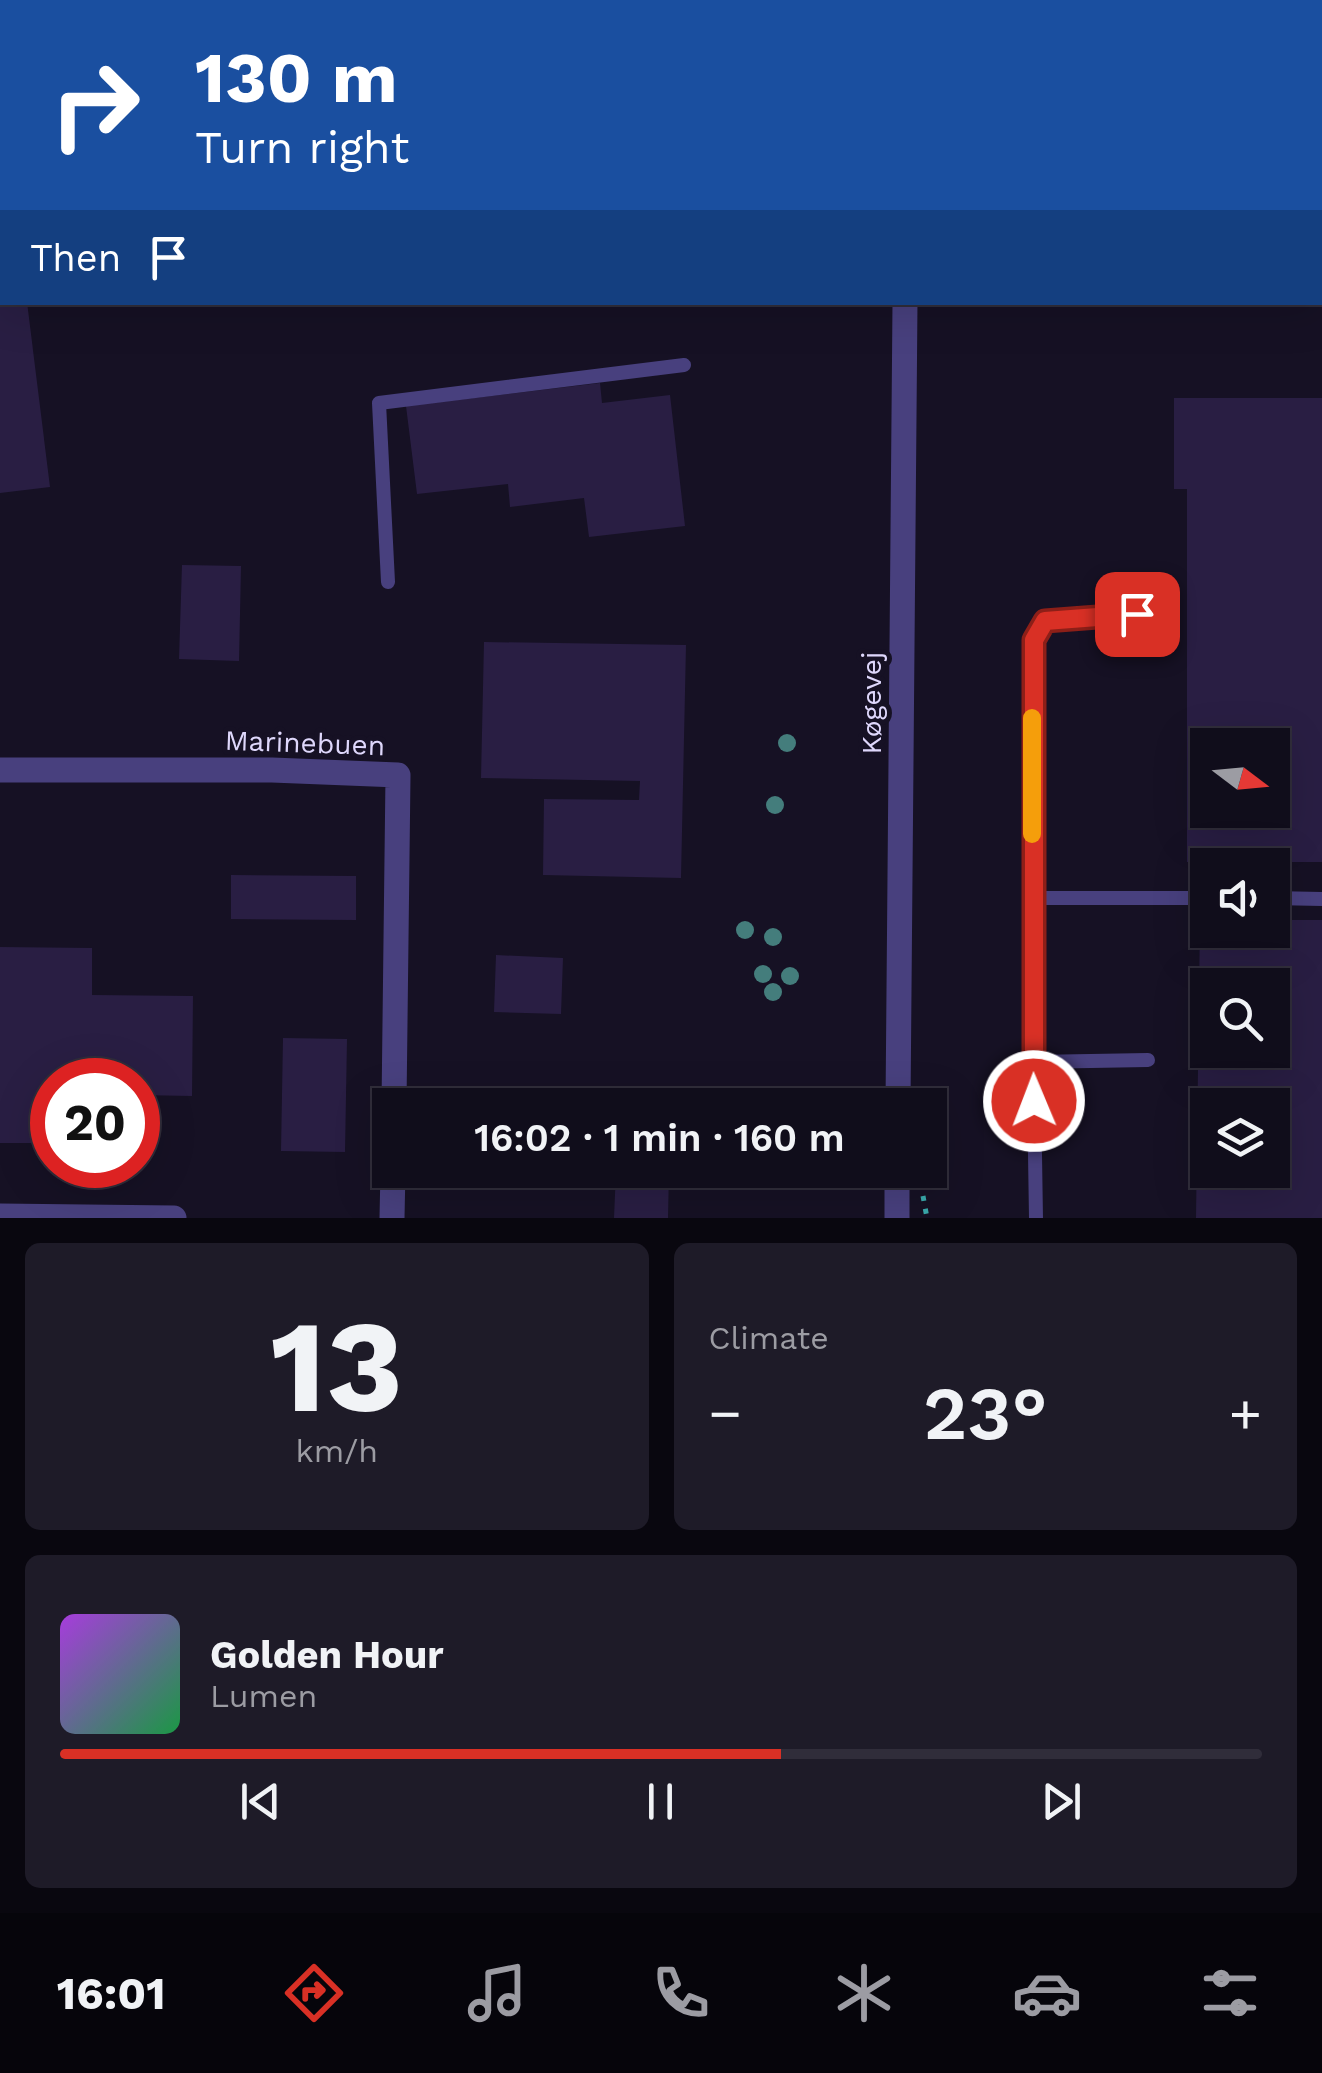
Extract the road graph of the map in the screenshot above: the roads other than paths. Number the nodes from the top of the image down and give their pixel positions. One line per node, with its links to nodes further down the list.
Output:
1 (905, 305): 13 (street, Køgevej)
2 (684, 365): 3 (lane)
3 (388, 582)
4 (1137, 614): 6 (lane)
5 (0, 770): 12 (street, Marinebuen)
6 (1031, 898): 7 (lane); 11 (lane)
7 (1190, 898)
8 (1290, 898): 9 (lane)
9 (1322, 898)
10 (1148, 1060): 11 (lane)
11 (1033, 1062): 20 (lane)
12 (394, 1088)
13 (898, 1088)
14 (393, 1188): 18 (street)
15 (898, 1188): 19 (street)
16 (0, 1216): 17 (street)
17 (174, 1218)
18 (392, 1218)
19 (897, 1218)
20 (1036, 1218)

